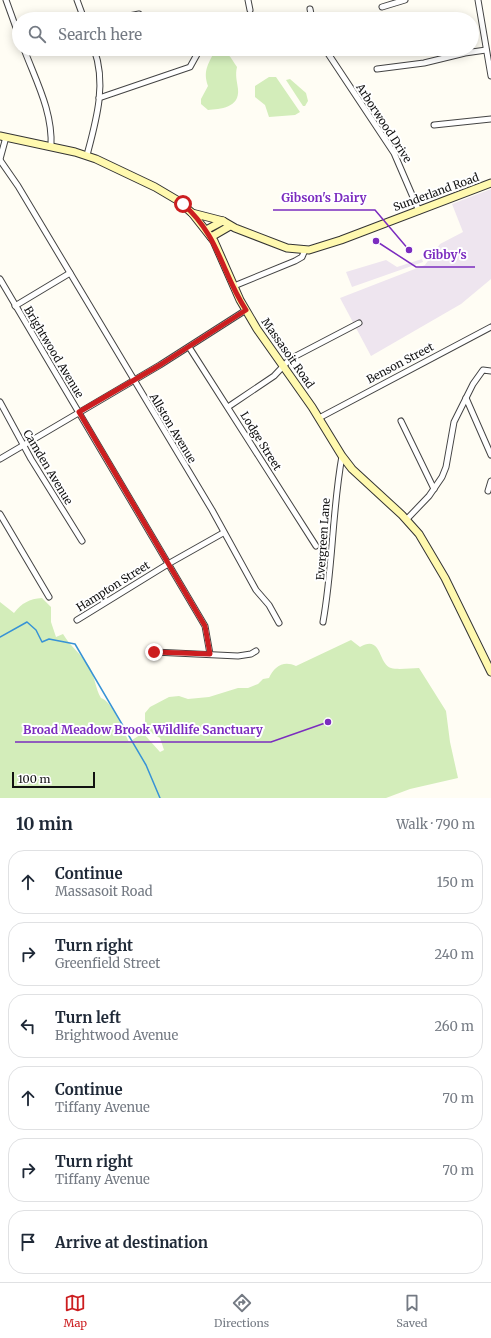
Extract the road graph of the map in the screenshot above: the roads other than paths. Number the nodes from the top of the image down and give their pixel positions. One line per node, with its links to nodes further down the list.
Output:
1 (6, 0): 11 (street)
2 (77, 0): 9 (street)
3 (248, 0): 8 (street)
4 (405, 0): 6 (street)
5 (478, 0): 12 (street)
6 (382, 7)
7 (310, 9): 10 (street)
8 (250, 10)
9 (81, 12)
10 (311, 12)
11 (12, 17)
12 (486, 50): 13 (street); 20 (street)
13 (479, 51)
14 (27, 56): 25 (street)
15 (96, 56): 21 (street)
16 (196, 56): 21 (street)
17 (330, 56): 29 (street, Arborwood Drive)
18 (453, 56): 19 (street)
19 (377, 69)
20 (491, 76)
21 (99, 98): 26 (street)
22 (491, 119): 23 (street)
23 (434, 126)
24 (3, 136): 25 (main road, Massasoit Road); 27 (street)
25 (51, 147): 26 (main road, Massasoit Road)
26 (88, 155): 30 (main road, Massasoit Road)
27 (0, 159): 36 (street, Allston Avenue)
28 (491, 184): 29 (main road, Sunderland Road)
29 (419, 211): 35 (main road, Sunderland Road)
30 (192, 213): 31 (main road, Sunderland Road); 33 (main road, Massasoit Road)
31 (223, 222): 32 (main road, Sunderland Road); 33 (main road)
32 (230, 226): 34 (main road); 35 (main road, Sunderland Road)
33 (206, 230): 34 (main road, Massasoit Road)
34 (211, 237): 38 (main road, Massasoit Road)
35 (305, 250): 38 (street)
36 (70, 273): 39 (street); 46 (street, Allston Avenue)
37 (0, 279): 39 (street, Brightwood Avenue)
38 (234, 286): 40 (main road, Massasoit Road)
39 (15, 306): 50 (street, Brightwood Avenue)
40 (246, 310): 43 (street); 44 (main road, Massasoit Road)
41 (359, 323): 44 (street)
42 (491, 327): 51 (street, Benson Street)
43 (189, 347): 46 (street); 49 (street, Lodge Street)
44 (283, 366): 49 (street); 51 (main road, Massasoit Road)
45 (491, 371): 47 (street)
46 (133, 380): 50 (street); 62 (street, Allston Avenue)
47 (466, 398): 54 (street); 58 (street)
48 (0, 402): 53 (street, Camden Avenue)
49 (228, 407): 64 (street, Lodge Street)
50 (79, 412): 53 (street); 65 (street, Brightwood Avenue)
51 (319, 418): 55 (main road, Massasoit Road)
52 (401, 422): 58 (street)
53 (23, 446): 56 (street); 63 (street, Camden Avenue)
54 (491, 455)
55 (342, 456): 61 (main road, Massasoit Road); 68 (street, Evergreen Lane)
56 (0, 459)
57 (491, 481): 59 (street)
58 (434, 489): 61 (street)
59 (488, 491)
60 (0, 514): 66 (street)
61 (407, 519): 73 (main road, Massasoit Road)
62 (223, 533): 65 (street, Hampton Street); 69 (street, Allston Avenue)
63 (82, 541)
64 (316, 546)
65 (168, 564): 67 (street, Hampton Street); 72 (street, Brightwood Avenue)
66 (49, 597)
67 (77, 620)
68 (323, 622)
69 (279, 623)
70 (256, 650): 72 (street)
71 (154, 652): 72 (street)
72 (210, 654)
73 (491, 672)

